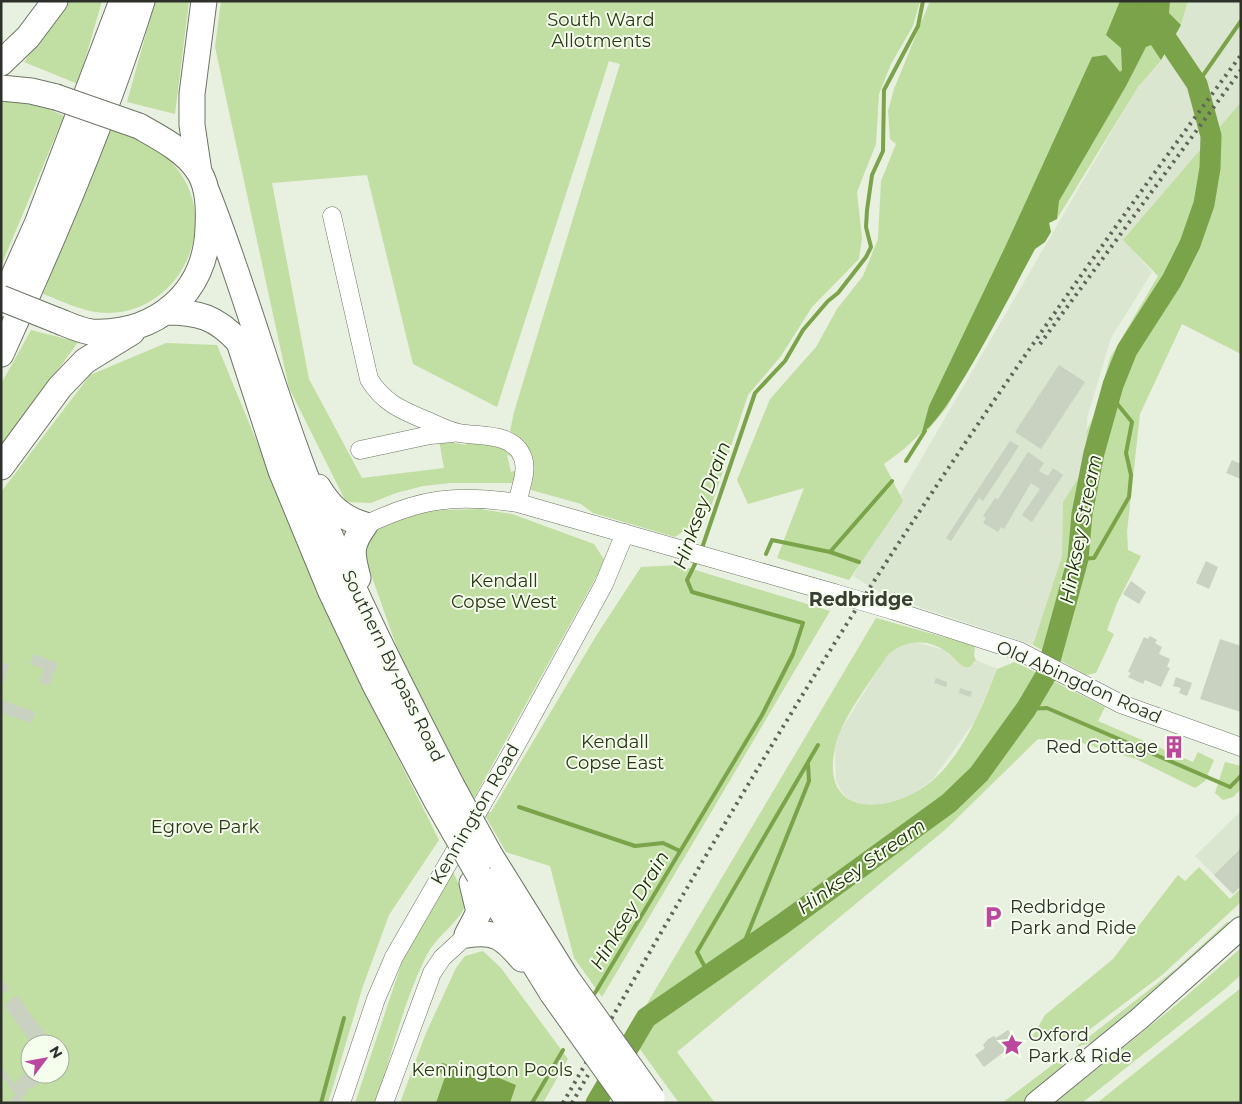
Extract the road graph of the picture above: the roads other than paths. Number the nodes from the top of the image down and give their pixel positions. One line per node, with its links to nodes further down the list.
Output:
1 (54, 1): 5 (highway)
2 (122, 1): 10 (highway)
3 (142, 1): 13 (highway)
4 (204, 1): 7 (highway)
5 (1, 63)
6 (1, 88): 7 (highway, bridge)
7 (203, 182): 11 (highway); 16 (highway, Southern By-pass Road)
8 (332, 216): 15 (street)
9 (1, 298): 11 (highway, Southern By-pass Road, bridge)
10 (1, 304)
11 (155, 318): 12 (highway); 14 (highway, Southern By-pass Road)
12 (112, 343): 14 (highway); 18 (highway)
13 (1, 354)
14 (249, 377): 24 (highway, Southern By-pass Road)
15 (458, 433): 17 (street); 19 (street)
16 (295, 448): 20 (highway); 22 (highway, Southern By-pass Road)
17 (360, 450)
18 (1, 467)
19 (518, 503): 20 (street, Old Abingdon Road); 21 (street, Old Abingdon Road)
20 (364, 525): 22 (highway)
21 (625, 533): 23 (street, Old Abingdon Road, bridge); 30 (street, Kennington Road)
22 (366, 617): 24 (highway, Southern By-pass Road)
23 (1241, 747)
24 (444, 793): 25 (highway, Southern By-pass Road, bridge); 25 (highway, Southern By-pass Road, bridge)
25 (480, 871): 27 (highway); 28 (highway, Southern By-pass Road)
26 (1241, 928): 32 (main road)
27 (467, 935): 28 (highway); 31 (street)
28 (559, 985): 29 (highway, Southern By-pass Road, bridge)
29 (646, 1101)
30 (341, 1103)
31 (384, 1103)
32 (1036, 1103)

